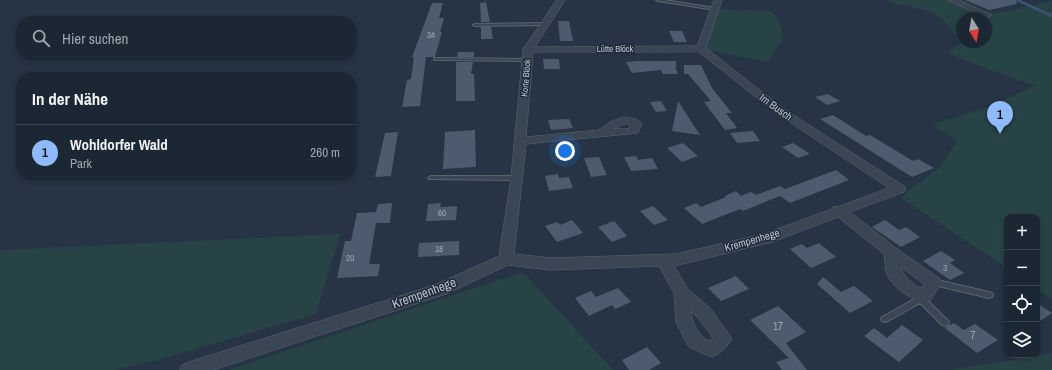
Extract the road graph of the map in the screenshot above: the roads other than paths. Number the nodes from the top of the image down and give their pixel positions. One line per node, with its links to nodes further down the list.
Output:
1 (562, 0): 6 (street, Korte Blöck)
2 (658, 0): 4 (lane)
3 (952, 0): 5 (street)
4 (717, 4): 8 (street)
5 (981, 12)
6 (546, 24): 7 (lane); 9 (street, Korte Blöck)
7 (475, 25)
8 (701, 49): 9 (street, Lütte Blöck); 15 (street, Im Busch)
9 (528, 55): 10 (lane); 12 (street, Korte Blöck)
10 (436, 59)
11 (602, 133): 12 (street)
12 (520, 142): 14 (street, Korte Blöck)
13 (430, 178): 14 (lane)
14 (517, 178): 18 (street, Korte Blöck)
15 (899, 189): 16 (street, Krempenhege)
16 (838, 210): 17 (street); 19 (street, Krempenhege)
17 (891, 252): 20 (street); 23 (street)
18 (506, 259): 19 (street, Krempenhege); 26 (street, Krempenhege)
19 (663, 260): 21 (street)
20 (933, 282): 22 (lane); 23 (street)
21 (682, 293)
22 (989, 295)
23 (923, 297): 24 (lane); 25 (lane)
24 (885, 319)
25 (945, 323)
26 (189, 370)

